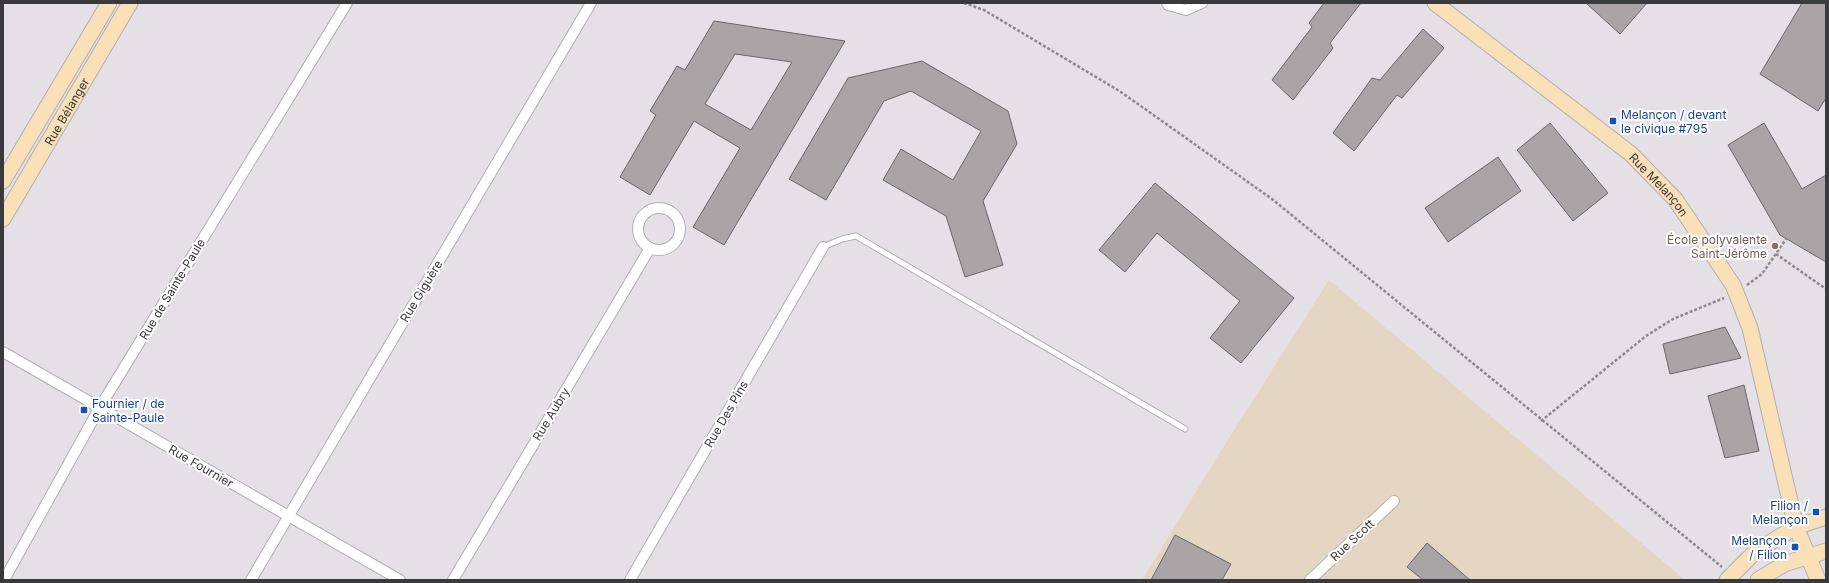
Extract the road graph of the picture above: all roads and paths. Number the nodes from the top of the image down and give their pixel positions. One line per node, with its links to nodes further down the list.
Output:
1 (109, 3): 9 (street, Rue Bélanger)
2 (130, 3): 10 (street, Rue Bélanger)
3 (347, 3): 19 (street, Rue de Sainte-Paule)
4 (591, 3): 23 (street, Rue Giguère)
5 (964, 3): 20 (path)
6 (1167, 3): 7 (street)
7 (1202, 3)
8 (1435, 3): 17 (street, Rue Melançon)
9 (6, 176): 10 (street)
10 (26, 181): 11 (street, Rue Bélanger)
11 (3, 219)
12 (1786, 239): 15 (path)
13 (822, 247): 21 (lane); 33 (street, Rue Des Pins)
14 (650, 248): 14 (street); 32 (street, Rue Aubry)
15 (1776, 254): 16 (path); 17 (path)
16 (1826, 289)
17 (1736, 293): 20 (path); 25 (street, Rue Melançon)
18 (3, 352): 19 (street, Rue Fournier)
19 (100, 407): 23 (street, Rue Fournier); 29 (street, Rue de Sainte-Paule)
20 (1541, 420): 28 (path)
21 (1185, 429)
22 (1394, 500): 34 (street, Rue Scott)
23 (288, 516): 30 (street, Rue Giguère); 31 (street, Rue Fournier)
24 (1826, 517): 25 (street)
25 (1796, 527): 27 (street, Rue Melançon); 28 (street)
26 (1826, 551): 27 (street)
27 (1808, 556): 35 (street); 36 (street, Rue Melançon)
28 (1729, 577)
29 (4, 580)
30 (251, 580)
31 (400, 580)
32 (453, 580)
33 (630, 580)
34 (1310, 580)
35 (1758, 580)
36 (1818, 580)

